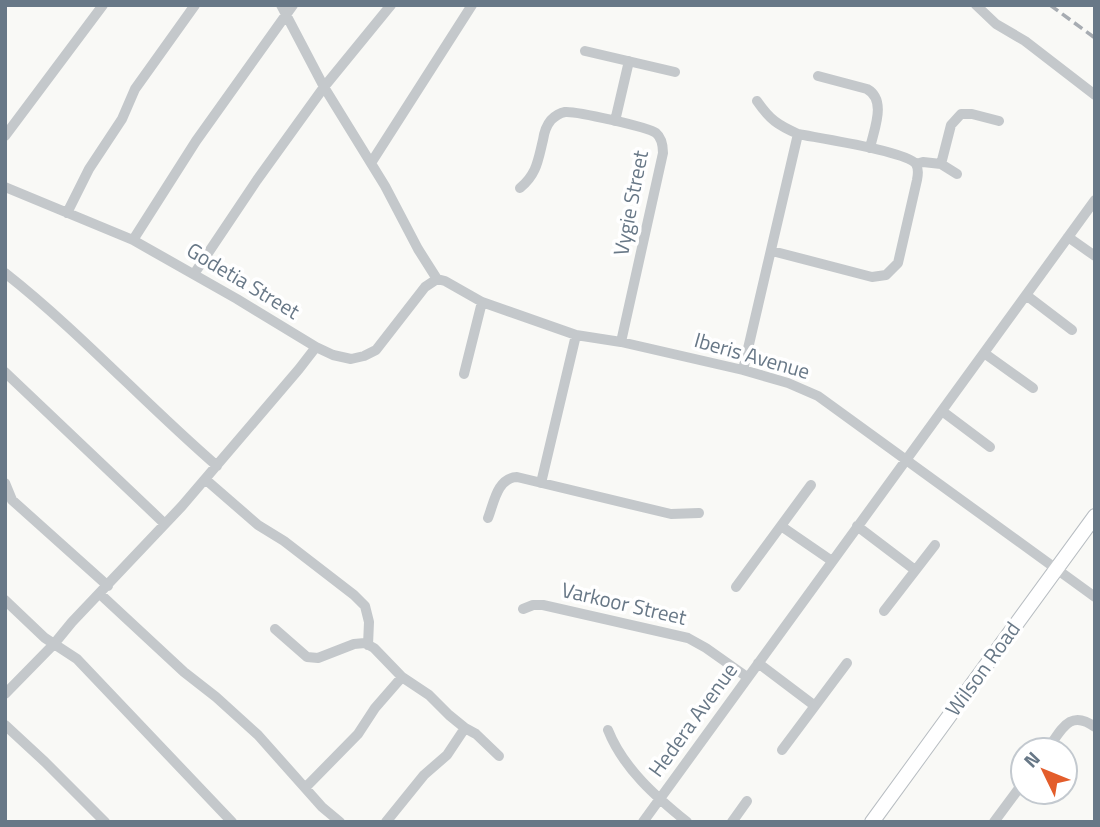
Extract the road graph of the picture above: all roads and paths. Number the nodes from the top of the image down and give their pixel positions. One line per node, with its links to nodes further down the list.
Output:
1 (103, 5): 17 (street)
2 (195, 5): 26 (street)
3 (391, 5): 11 (street)
4 (472, 5): 19 (street)
5 (976, 5): 12 (street)
6 (287, 9): 11 (street); 28 (street)
7 (585, 51): 8 (street)
8 (629, 61): 9 (street); 14 (street)
9 (675, 72)
10 (818, 76): 18 (street)
11 (324, 87): 19 (street); 32 (street)
12 (1095, 94)
13 (757, 101): 16 (street)
14 (615, 121): 24 (street, Vygie Street); 38 (street, Vygie Street)
15 (999, 121): 21 (street)
16 (798, 134): 18 (street); 29 (street)
17 (5, 136)
18 (870, 148): 20 (street)
19 (371, 163): 33 (street)
20 (916, 164): 21 (street); 29 (street)
21 (941, 164): 22 (street)
22 (957, 174)
23 (5, 187): 26 (street, Godetia Street)
24 (520, 188)
25 (1095, 200): 27 (street, Hedera Avenue)
26 (67, 214): 28 (street, Godetia Street)
27 (1068, 237): 30 (street); 34 (street, Hedera Avenue)
28 (133, 240): 32 (street, Godetia Street)
29 (772, 251): 41 (street)
30 (1095, 256)
31 (5, 273): 48 (street)
32 (194, 274): 39 (street, Godetia Street)
33 (437, 279): 35 (street, Iberis Avenue); 39 (street, Godetia Street)
34 (1026, 295): 36 (street); 40 (street, Hedera Avenue)
35 (482, 302): 37 (street, Iberis Avenue); 43 (street)
36 (1072, 330)
37 (576, 335): 38 (street, Iberis Avenue); 50 (street)
38 (621, 342): 41 (street, Iberis Avenue)
39 (316, 347): 48 (street)
40 (984, 353): 44 (street); 45 (street, Hedera Avenue)
41 (743, 370): 47 (street, Iberis Avenue)
42 (5, 372): 56 (street)
43 (464, 374)
44 (1033, 388)
45 (942, 411): 46 (street); 47 (street, Hedera Avenue)
46 (990, 447)
47 (906, 460): 58 (street, Hedera Avenue); 61 (street, Iberis Avenue)
48 (217, 466): 49 (street)
49 (205, 479): 56 (street); 71 (street)
50 (541, 483): 53 (street); 55 (street)
51 (811, 485): 57 (street)
52 (6, 489): 64 (street)
53 (699, 513)
54 (1095, 516): 61 (street, Wilson Road)
55 (488, 519)
56 (165, 524): 64 (street)
57 (781, 526): 60 (street); 63 (street)
58 (857, 526): 60 (street, Hedera Avenue); 62 (street)
59 (934, 545): 62 (street)
60 (832, 561): 72 (street, Hedera Avenue)
61 (1056, 569): 65 (street, Iberis Avenue); 96 (street, Wilson Road)
62 (915, 570): 68 (street)
63 (736, 587)
64 (104, 590): 70 (street); 85 (street)
65 (1095, 597)
66 (5, 600): 70 (street)
67 (523, 609): 75 (street, Varkoor Street)
68 (884, 611)
69 (275, 629): 71 (street)
70 (54, 644): 76 (street); 90 (street)
71 (368, 645): 74 (street)
72 (758, 663): 75 (street, Hedera Avenue); 77 (street, Hedera Avenue)
73 (846, 663): 77 (street)
74 (402, 677): 80 (street); 85 (street)
75 (747, 677): 86 (street, Hedera Avenue)
76 (5, 694)
77 (815, 706): 83 (street)
78 (5, 725): 89 (street)
79 (1095, 727): 82 (street)
80 (465, 728): 84 (street); 92 (street)
81 (608, 730): 86 (street)
82 (1057, 736)
83 (782, 750)
84 (499, 755)
85 (305, 788): 91 (street)
86 (659, 799): 93 (street, Hedera Avenue); 94 (street, Hedera Avenue)
87 (747, 801): 95 (street)
88 (1009, 802): 97 (street)
89 (105, 822)
90 (232, 822)
91 (340, 822)
92 (386, 822)
93 (643, 822)
94 (688, 822)
95 (732, 822)
96 (872, 822)
97 (995, 822)

